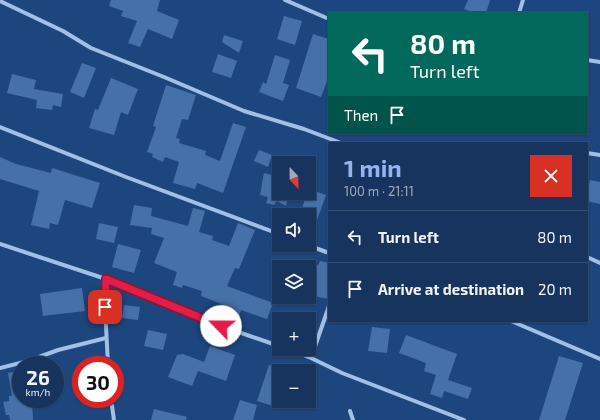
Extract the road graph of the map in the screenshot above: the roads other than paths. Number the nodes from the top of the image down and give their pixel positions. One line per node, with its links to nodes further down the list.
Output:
1 (285, 0): 5 (street)
2 (523, 0): 4 (street)
3 (0, 1): 9 (street)
4 (520, 12)
5 (328, 20)
6 (588, 60): 7 (street)
7 (600, 62)
8 (0, 127): 12 (street)
9 (338, 142)
10 (588, 153): 11 (street)
11 (600, 156)
12 (272, 231)
13 (0, 244): 18 (street)
14 (316, 249): 15 (street)
15 (328, 254)
16 (588, 257): 17 (street)
17 (600, 263)
18 (106, 279): 21 (street); 22 (street)
19 (328, 309): 25 (street)
20 (513, 322): 26 (street)
21 (106, 338): 23 (street); 27 (street)
22 (272, 344)
23 (107, 356)
24 (306, 356): 25 (street)
25 (311, 358): 30 (street)
26 (600, 359)
27 (0, 368)
28 (112, 408): 31 (street)
29 (350, 411): 32 (street)
30 (456, 418): 33 (street)
31 (114, 420)
32 (353, 420)
33 (464, 420)

